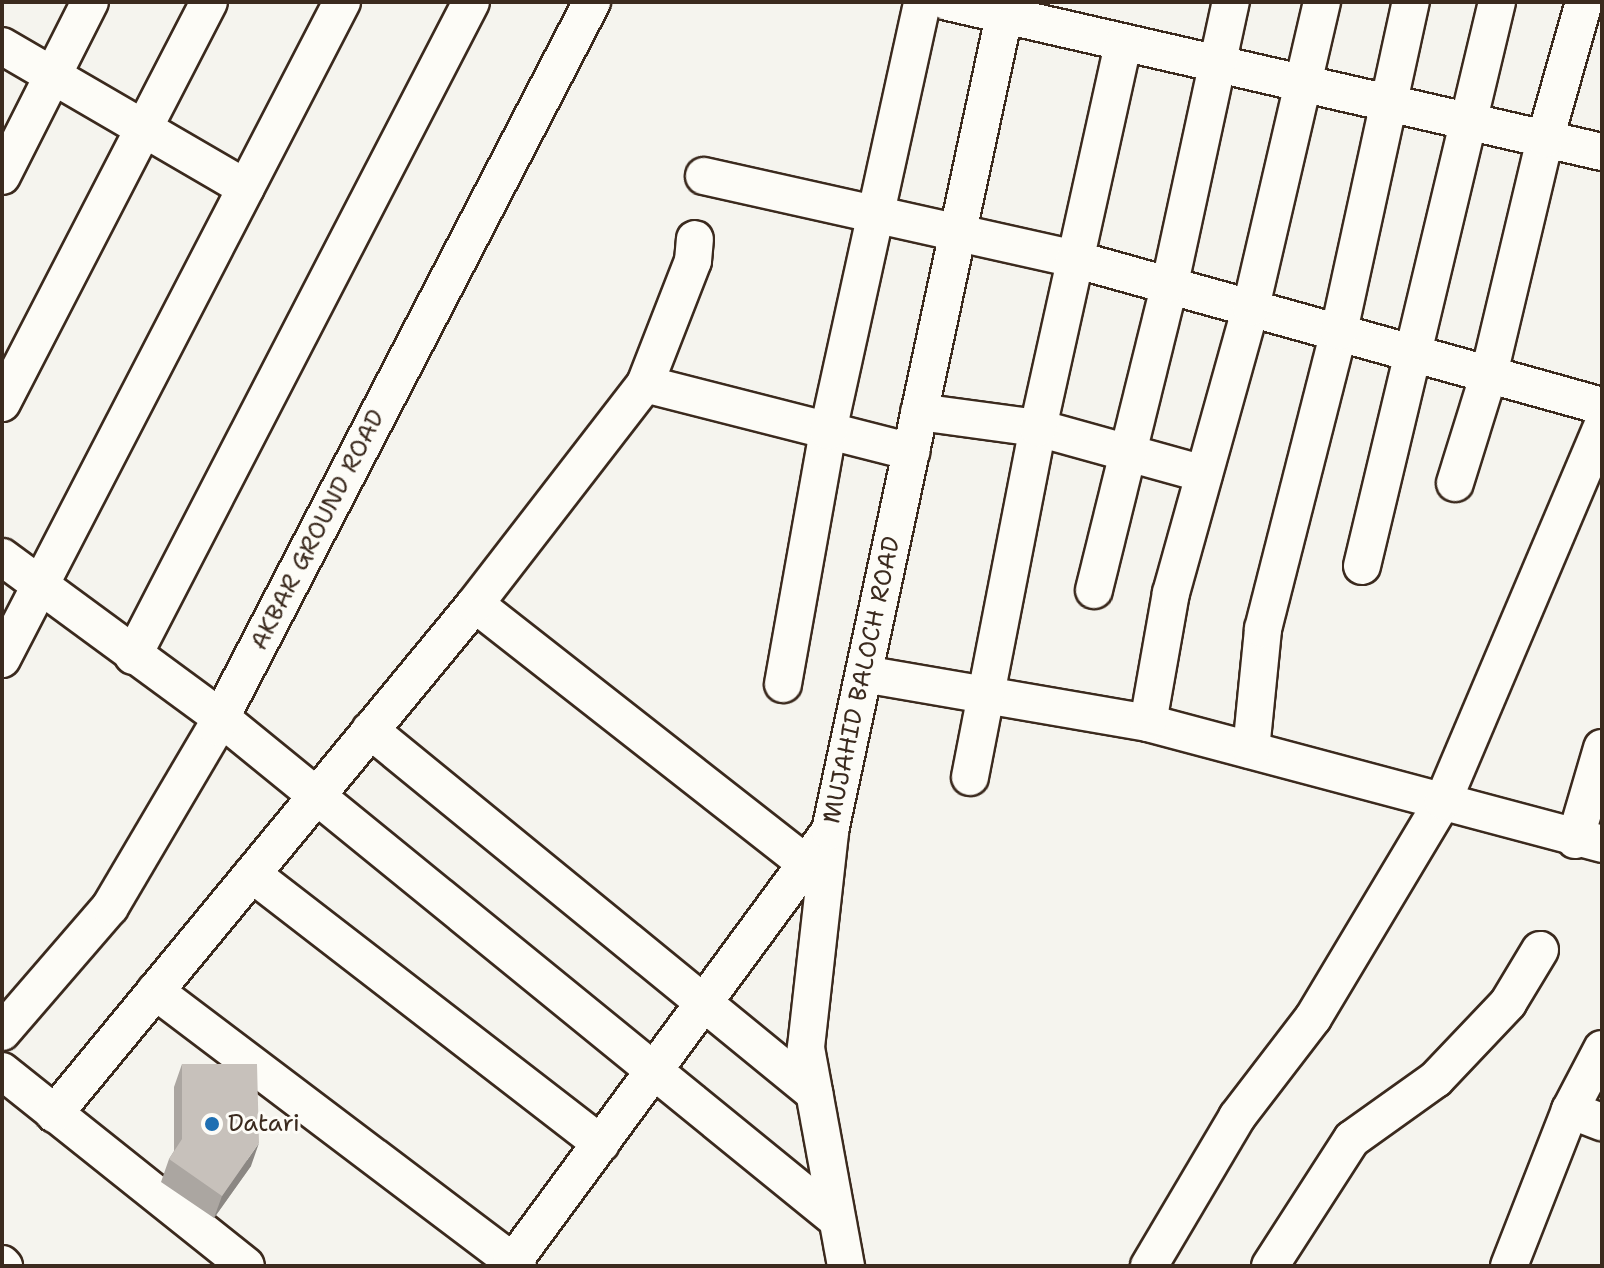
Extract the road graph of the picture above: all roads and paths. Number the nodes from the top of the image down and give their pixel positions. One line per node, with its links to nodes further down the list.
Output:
1 (90, 2): 17 (street)
2 (209, 2): 21 (street)
3 (342, 2): 26 (street)
4 (471, 2): 52 (street)
5 (592, 2): 57 (street, AKBAR GROUND ROAD)
6 (922, 2): 27 (street)
7 (948, 2): 13 (street)
8 (1231, 2): 16 (street)
9 (1322, 2): 18 (street)
10 (1411, 2): 19 (street)
11 (1497, 2): 20 (street)
12 (1584, 2): 22 (street)
13 (1005, 9): 14 (street); 28 (street, MUJAHID BALOCH ROAD)
14 (1123, 44): 16 (street); 30 (street)
15 (2, 46): 17 (street)
16 (1217, 67): 18 (street); 31 (street)
17 (55, 74): 21 (street); 24 (street)
18 (1303, 86): 19 (street); 32 (street)
19 (1388, 104): 20 (street); 33 (street)
20 (1469, 122): 22 (street); 34 (street)
21 (144, 129): 26 (street); 37 (street)
22 (1545, 139): 23 (street); 35 (street)
23 (1602, 152)
24 (2, 176)
25 (704, 176): 27 (street)
26 (246, 188): 49 (street)
27 (873, 212): 28 (street); 42 (street)
28 (958, 230): 30 (street); 39 (street, MUJAHID BALOCH ROAD)
29 (695, 239): 36 (street)
30 (1074, 259): 31 (street); 41 (street)
31 (1170, 283): 32 (street); 44 (street)
32 (1251, 307): 33 (street); 45 (street)
33 (1339, 331): 34 (street); 61 (street)
34 (1413, 353): 35 (street); 48 (street)
35 (1489, 374): 38 (street); 46 (street)
36 (645, 384): 42 (street); 51 (street)
37 (2, 403)
38 (1602, 406)
39 (919, 412): 41 (street); 43 (street, MUJAHID BALOCH ROAD)
40 (1602, 427): 64 (street)
41 (1038, 428): 44 (street); 56 (street)
42 (828, 431): 43 (street); 55 (street)
43 (911, 452): 54 (street, MUJAHID BALOCH ROAD)
44 (1128, 453): 45 (street); 50 (street)
45 (1204, 474): 58 (street)
46 (1455, 483)
47 (2, 557): 49 (street)
48 (1362, 566)
49 (41, 584): 52 (street); 53 (street)
50 (1094, 590)
51 (475, 604): 59 (street); 67 (street)
52 (133, 656): 57 (street)
53 (2, 659)
54 (864, 674): 56 (street); 65 (street, MUJAHID BALOCH ROAD)
55 (783, 684)
56 (983, 695): 58 (street); 62 (street)
57 (221, 718): 63 (street); 72 (street, AKBAR GROUND ROAD)
58 (1148, 723): 61 (street)
59 (370, 730): 63 (street); 71 (street)
60 (1602, 748): 66 (street)
61 (1251, 750): 64 (street)
62 (970, 777)
63 (316, 796): 68 (street); 75 (street)
64 (1443, 801): 66 (street); 84 (street)
65 (830, 831): 67 (street, MUJAHID BALOCH ROAD); 76 (street)
66 (1589, 842)
67 (806, 864): 71 (street, MUJAHID BALOCH ROAD)
68 (252, 874): 70 (street); 79 (street)
69 (1540, 950): 85 (street)
70 (155, 991): 77 (street); 81 (street)
71 (706, 1002): 75 (street, MUJAHID BALOCH ROAD); 76 (street)
72 (2, 1032)
73 (1602, 1049): 78 (street)
74 (2, 1071): 77 (street)
75 (656, 1071): 79 (street, MUJAHID BALOCH ROAD); 80 (street)
76 (814, 1093): 80 (street)
77 (54, 1114): 82 (street)
78 (1586, 1116): 86 (street)
79 (601, 1144): 81 (street, MUJAHID BALOCH ROAD)
80 (836, 1219): 83 (street)
81 (514, 1265)
82 (246, 1266)
83 (846, 1266)
84 (1149, 1266)
85 (1270, 1266)
86 (1509, 1266)

